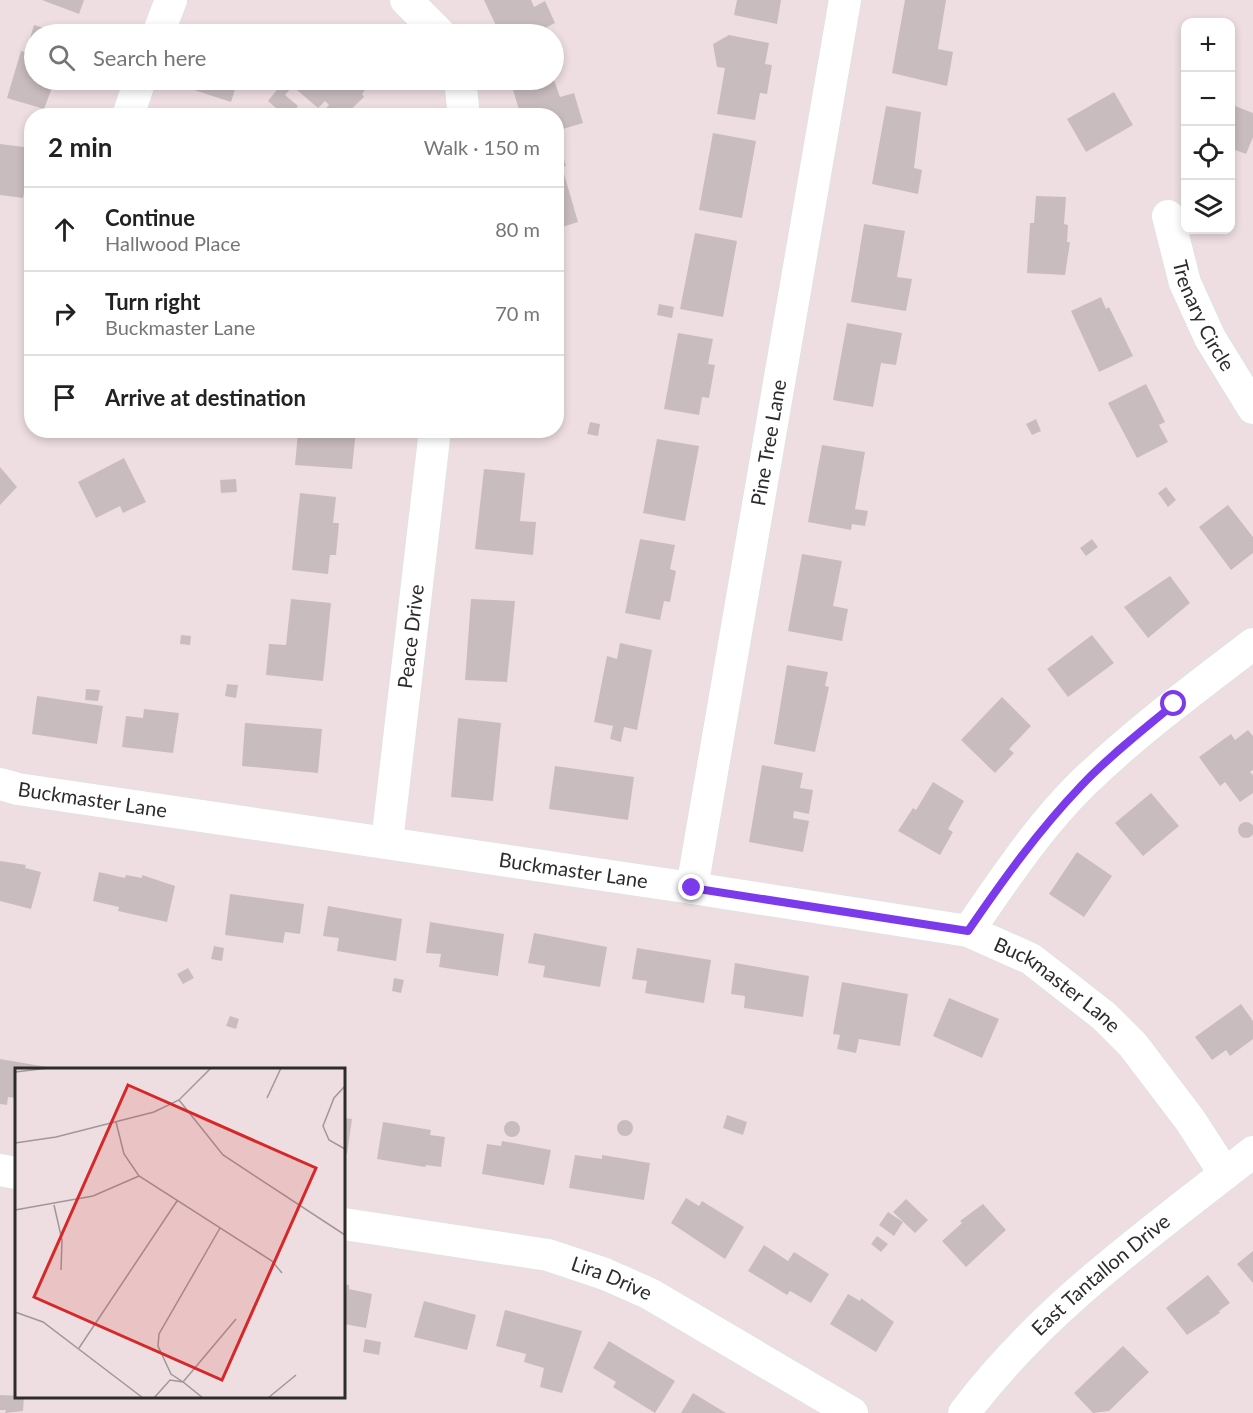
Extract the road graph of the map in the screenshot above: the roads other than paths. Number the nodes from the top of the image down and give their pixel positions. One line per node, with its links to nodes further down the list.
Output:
1 (171, 0): 4 (street)
2 (406, 0): 5 (street)
3 (845, 0): 16 (street, Pine Tree Lane)
4 (162, 24)
5 (430, 24)
6 (137, 90): 8 (street)
7 (461, 90): 9 (street)
8 (131, 108)
9 (463, 108)
10 (1168, 216): 11 (street, Trenary Circle)
11 (1253, 408)
12 (434, 438): 15 (street, Peace Drive)
13 (1253, 644): 17 (street)
14 (0, 784): 15 (street, Buckmaster Lane)
15 (387, 842): 16 (street, Buckmaster Lane)
16 (692, 888): 17 (street, Buckmaster Lane)
17 (968, 931): 21 (street, Buckmaster Lane)
18 (1253, 1152): 21 (street, East Tantallon Drive)
19 (0, 1170): 20 (street)
20 (15, 1173)
21 (1225, 1174): 24 (street, East Tantallon Drive)
22 (345, 1224): 23 (street, Lira Drive)
23 (852, 1413)
24 (964, 1413)

